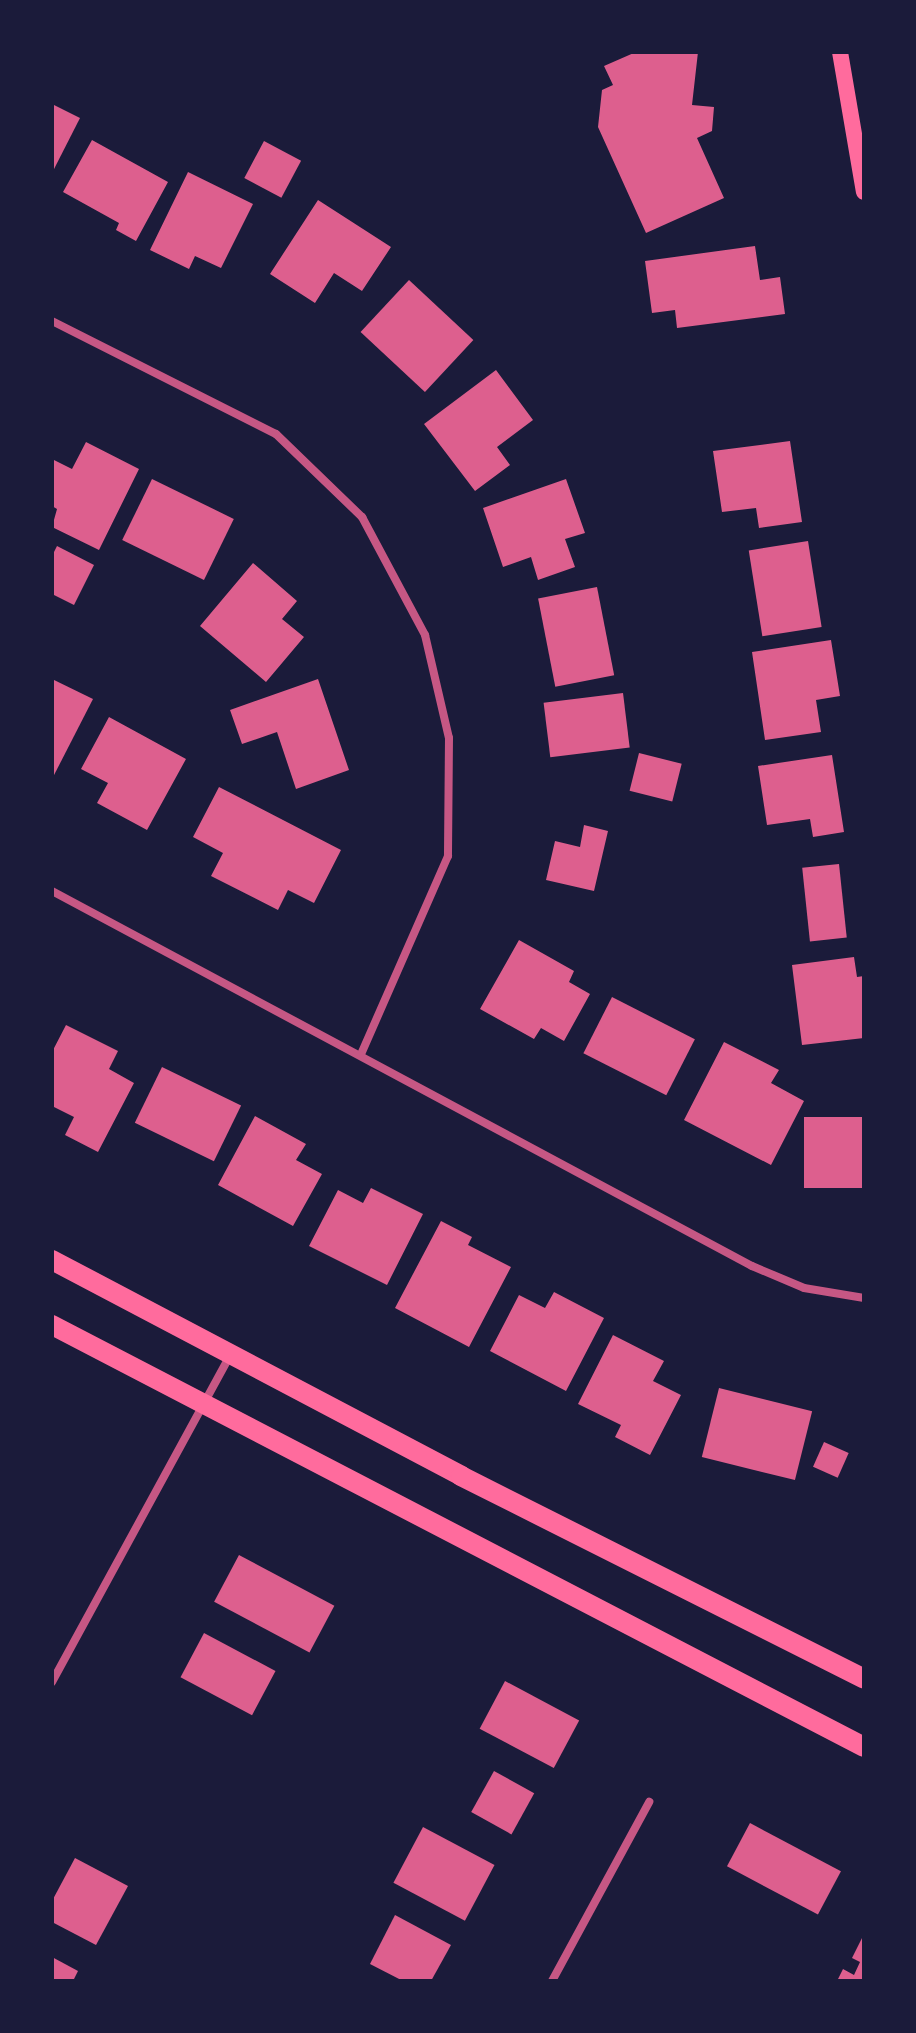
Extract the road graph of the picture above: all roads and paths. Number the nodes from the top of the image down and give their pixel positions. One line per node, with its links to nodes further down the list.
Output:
1 (840, 52): 2 (main road)
2 (864, 192)
3 (52, 321): 5 (street)
4 (52, 891): 5 (street)
5 (361, 1054): 7 (street)
6 (52, 1260): 9 (main road)
7 (864, 1298)
8 (52, 1325): 10 (main road)
9 (230, 1356): 10 (street); 11 (main road)
10 (203, 1403): 12 (street); 13 (main road)
11 (864, 1679)
12 (52, 1682)
13 (864, 1747)
14 (649, 1802): 15 (street)
15 (552, 1981)

